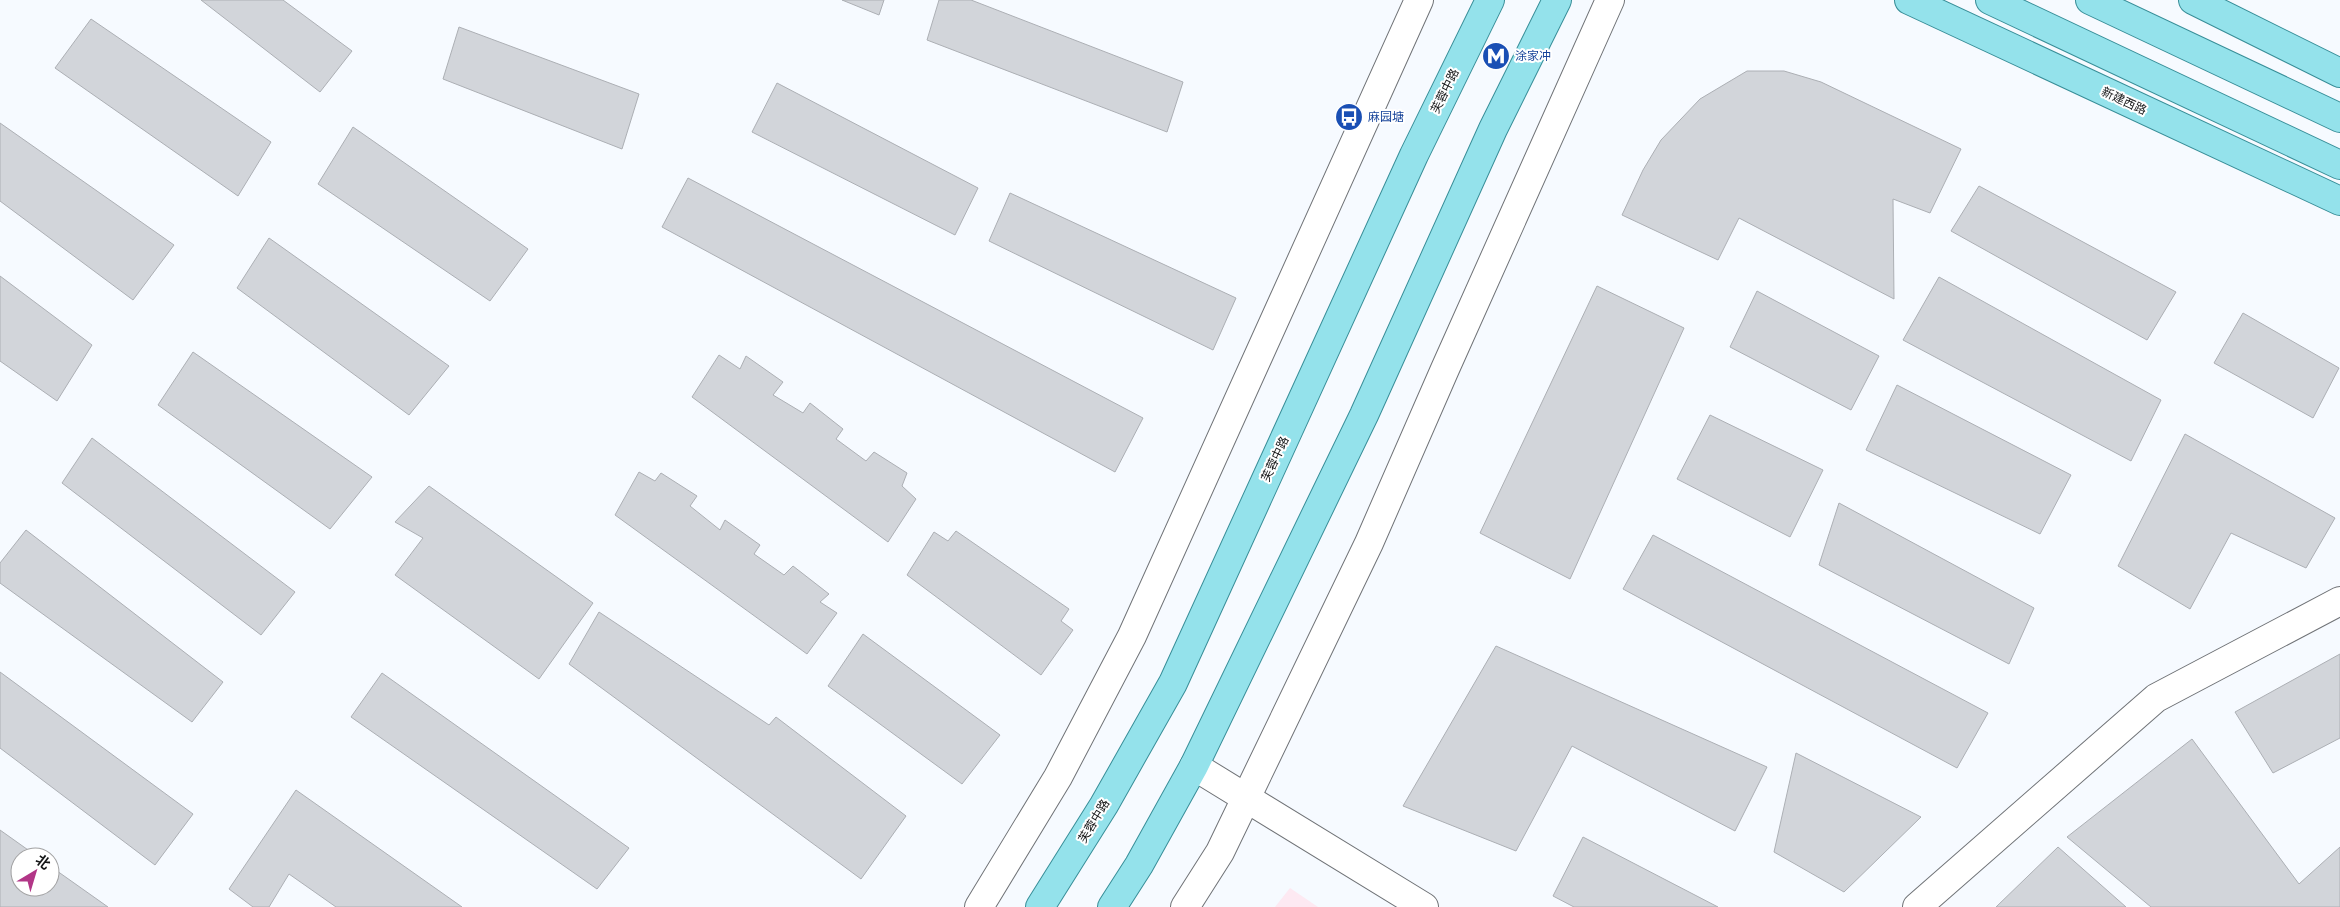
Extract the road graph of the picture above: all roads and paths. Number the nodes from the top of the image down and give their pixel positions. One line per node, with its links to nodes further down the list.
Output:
1 (1419, 0): 16 (street)
2 (1490, 0): 17 (main road, 芙蓉中路)
3 (1557, 0): 14 (main road)
4 (1610, 0): 15 (street)
5 (1909, 0): 12 (main road, 新建西路)
6 (1990, 0): 11 (main road)
7 (2090, 0): 10 (main road)
8 (2193, 0): 9 (main road)
9 (2340, 73)
10 (2340, 118)
11 (2340, 165)
12 (2340, 201)
13 (2340, 601): 21 (street)
14 (1194, 766): 15 (street); 18 (main road)
15 (1246, 798): 19 (street); 20 (street)
16 (979, 907)
17 (1040, 907)
18 (1112, 907)
19 (1185, 907)
20 (1424, 907)
21 (1917, 907)

